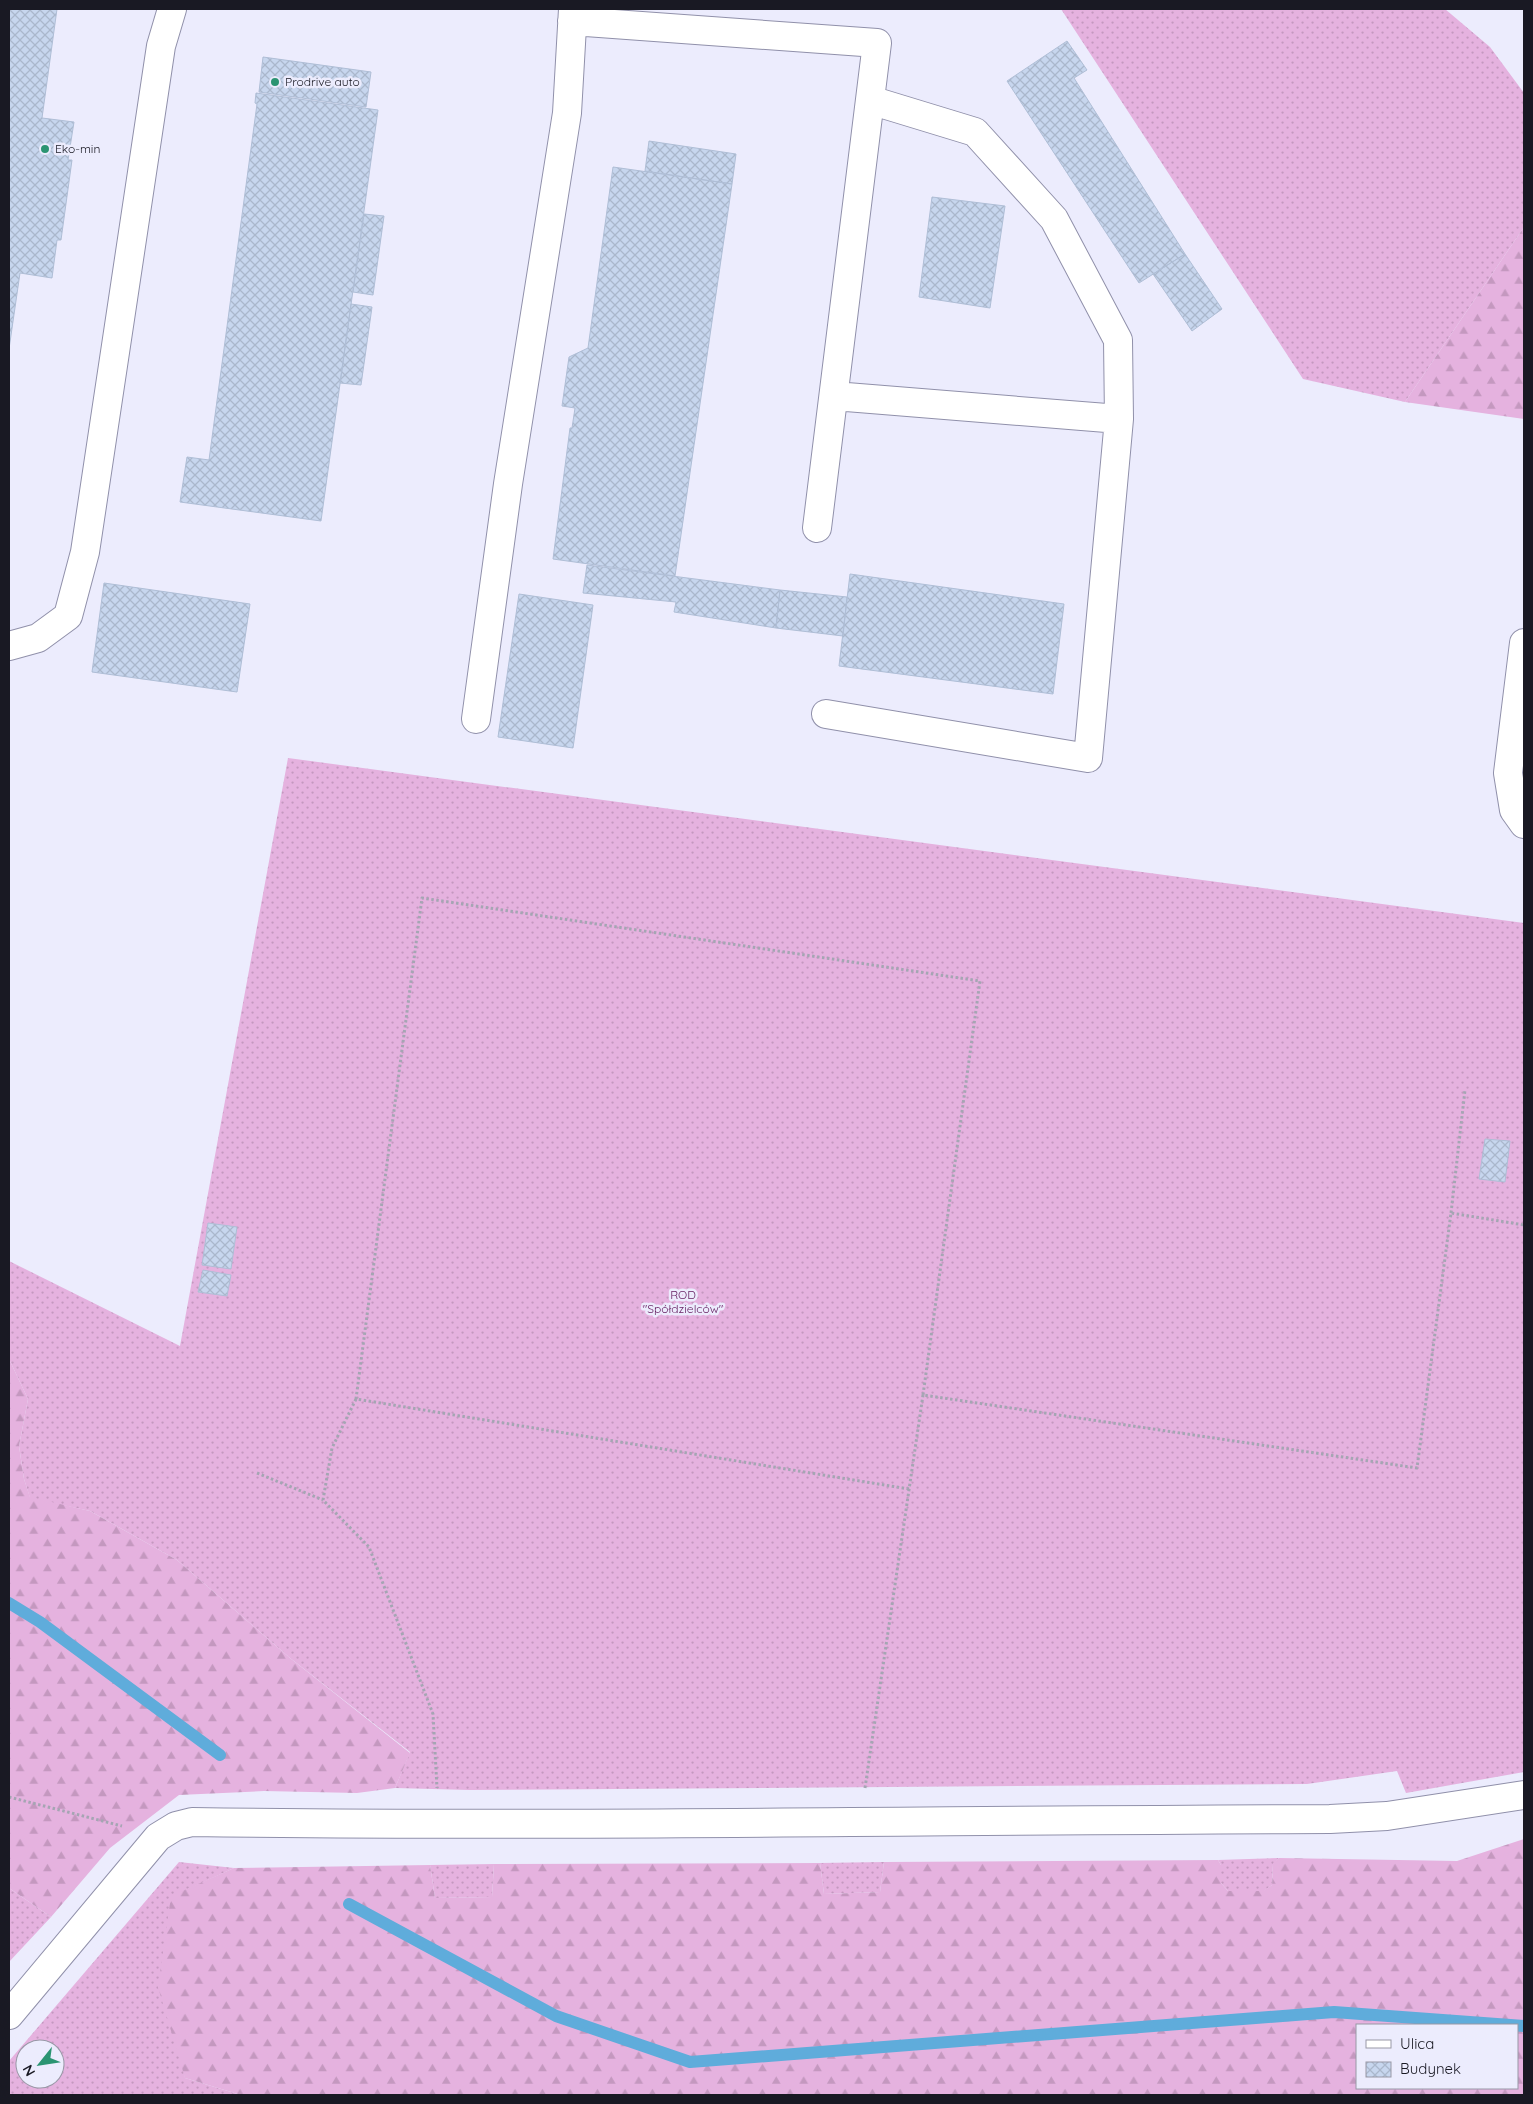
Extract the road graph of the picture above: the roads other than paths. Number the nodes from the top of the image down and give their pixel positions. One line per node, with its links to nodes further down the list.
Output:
1 (172, 9): 8 (street)
2 (573, 15): 3 (street); 10 (street)
3 (870, 100): 4 (street); 5 (street)
4 (834, 396): 5 (street); 6 (street)
5 (1119, 419): 9 (street)
6 (817, 528)
7 (1524, 643): 11 (street)
8 (9, 646)
9 (826, 714)
10 (476, 719)
11 (1524, 824)
12 (1524, 1796): 13 (street)
13 (9, 2015)

